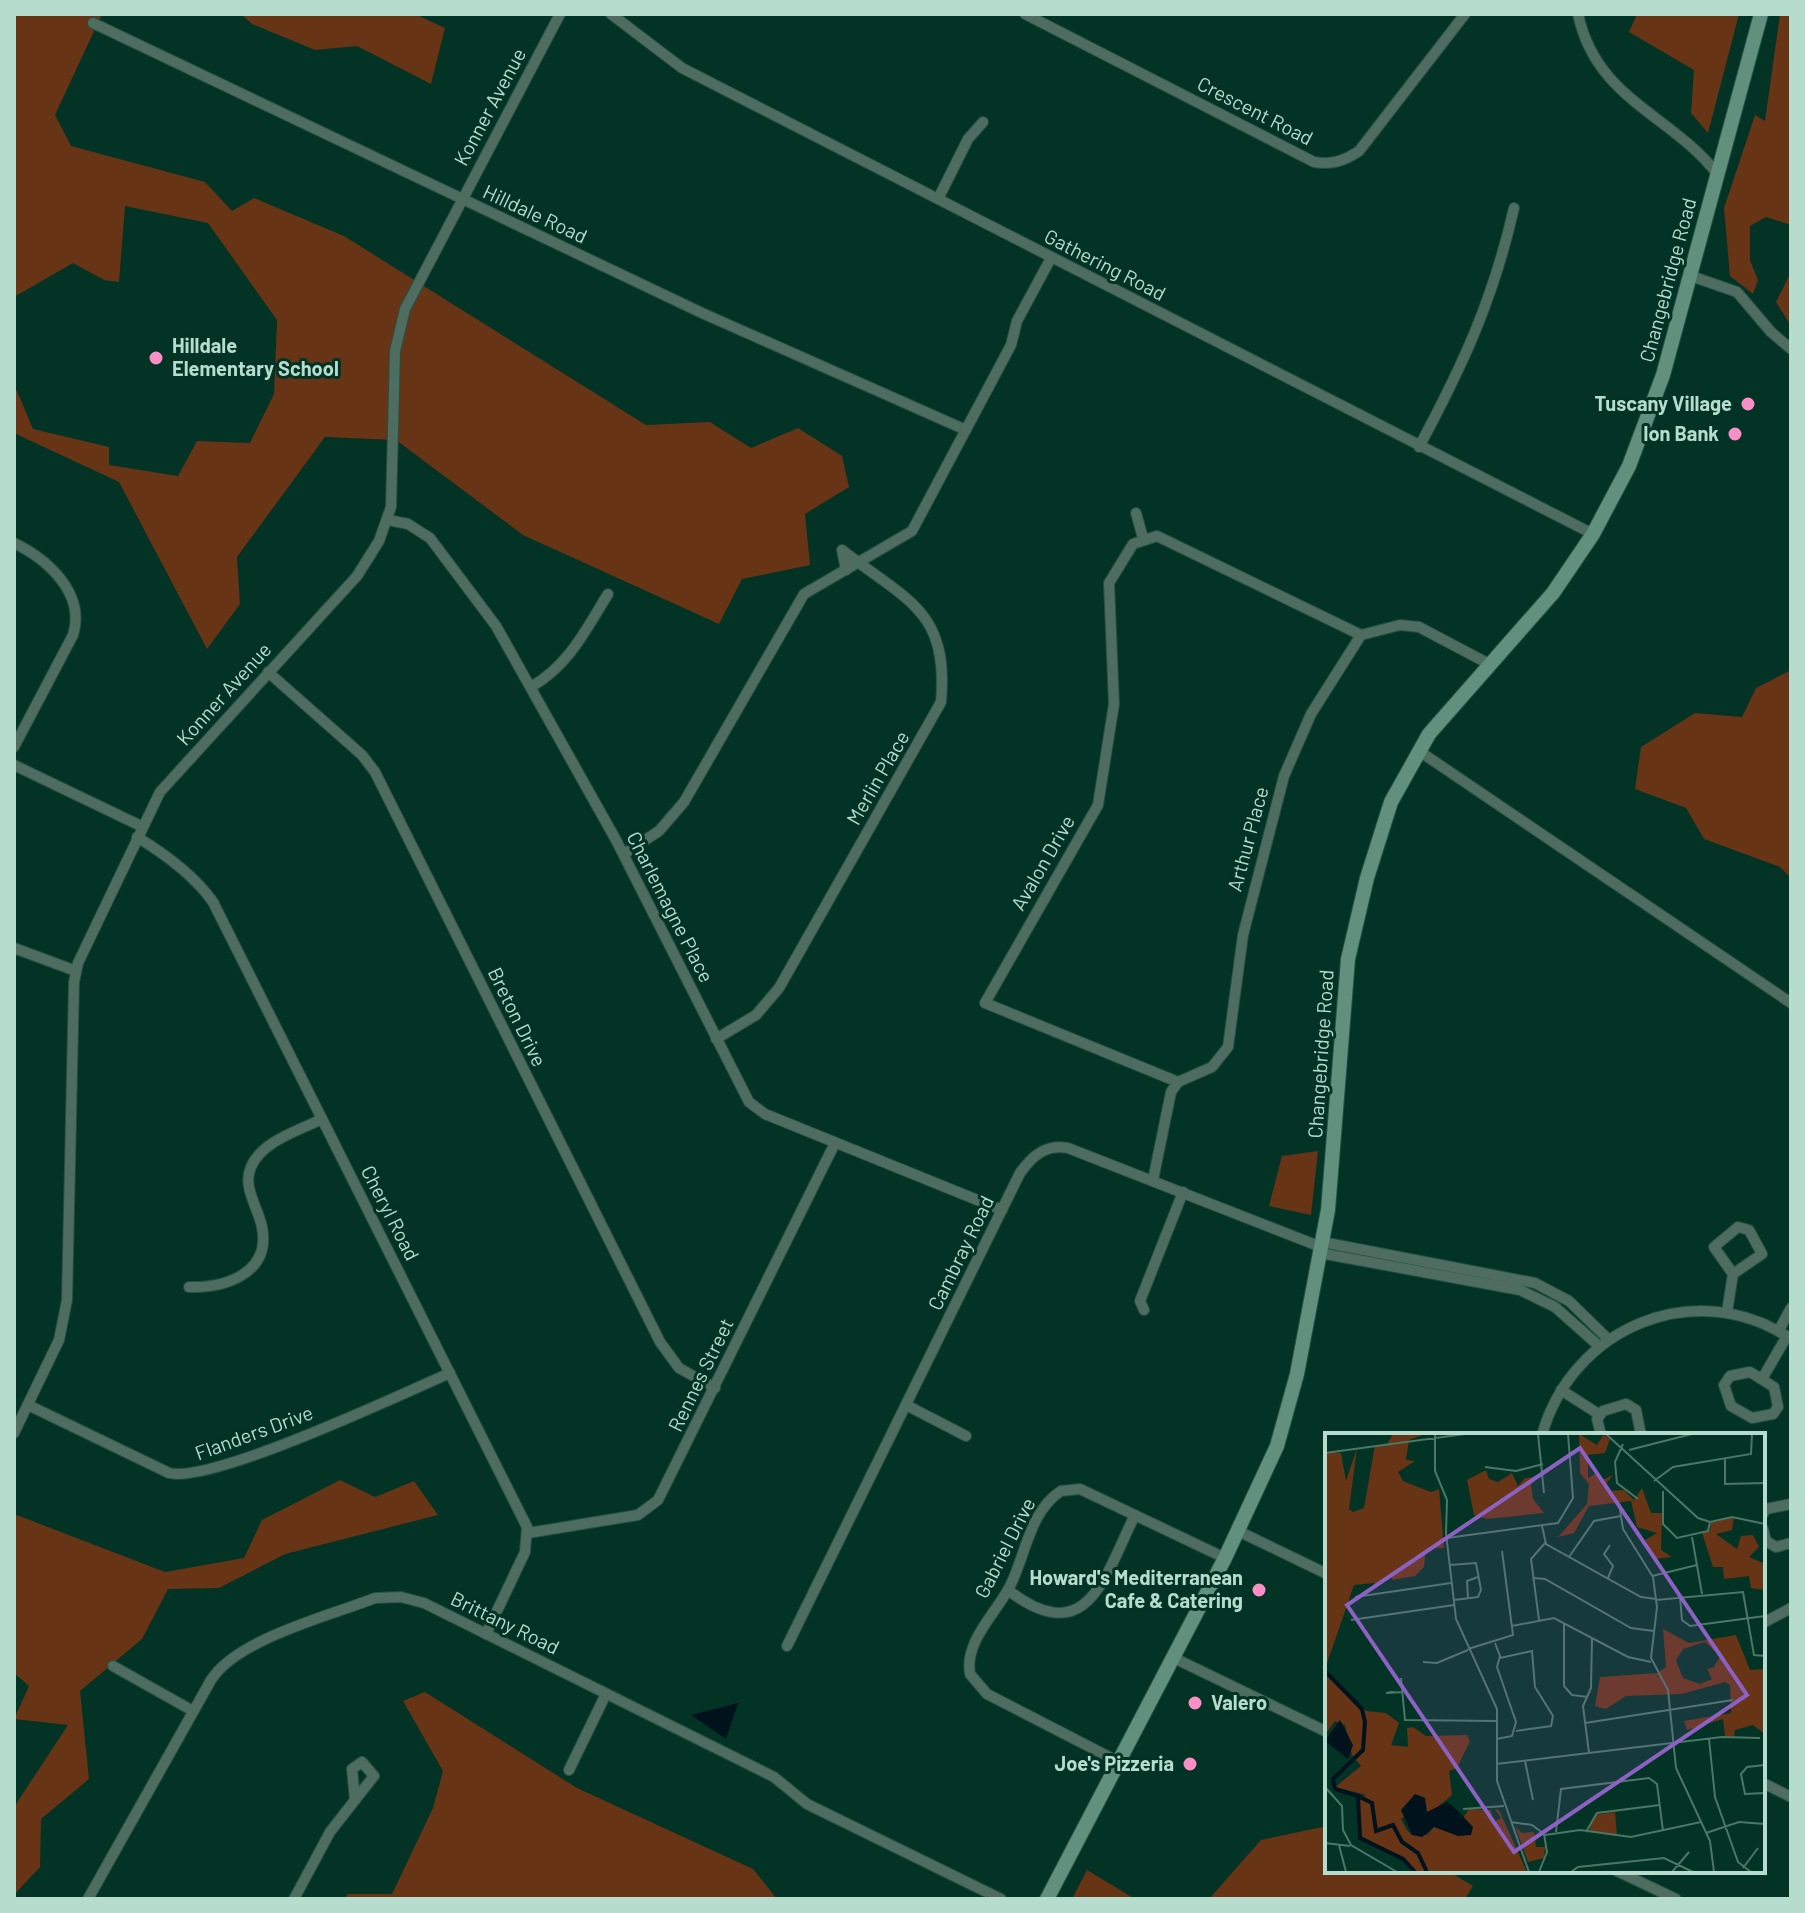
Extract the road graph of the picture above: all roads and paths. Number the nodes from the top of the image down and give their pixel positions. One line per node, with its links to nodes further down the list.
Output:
1 (560, 14): 10 (street, Konner Avenue)
2 (611, 14): 11 (street, Gathering Road)
3 (1025, 14): 4 (street, Crescent Road)
4 (1465, 14)
5 (1578, 14): 9 (street)
6 (1761, 14): 9 (main road, Changebridge Road)
7 (93, 23): 10 (street, Hilldale Road)
8 (983, 122): 11 (street)
9 (1718, 175): 14 (main road, Changebridge Road)
10 (462, 199): 16 (street, Hilldale Road); 19 (street, Konner Avenue)
11 (938, 199): 13 (street, Gathering Road)
12 (1514, 208): 17 (street)
13 (1051, 258): 16 (street); 17 (street, Gathering Road)
14 (1691, 276): 15 (street); 20 (main road, Changebridge Road)
15 (1791, 349)
16 (966, 430): 23 (street)
17 (1419, 447): 20 (street, Gathering Road)
18 (1136, 513): 21 (street)
19 (388, 520): 28 (street, Konner Avenue); 29 (street, Charlemagne Place)
20 (1593, 534): 27 (main road, Changebridge Road)
21 (1143, 538): 26 (street); 39 (street, Avalon Drive)
22 (14, 543): 30 (street)
23 (859, 563): 24 (street); 24 (street); 38 (street, Merlin Place)
24 (846, 570): 34 (street)
25 (608, 594): 29 (street)
26 (1361, 635): 27 (street); 39 (street, Arthur Place)
27 (1491, 665): 31 (main road, Changebridge Road)
28 (268, 672): 33 (street, Konner Avenue); 55 (street, Breton Drive)
29 (531, 687): 34 (street, Charlemagne Place)
30 (14, 747)
31 (1419, 751): 37 (street); 45 (main road, Changebridge Road)
32 (14, 765): 33 (street, Cheryl Road)
33 (139, 832): 36 (street, Konner Avenue); 40 (street, Cheryl Road)
34 (624, 854): 38 (street, Charlemagne Place)
35 (14, 948): 36 (street)
36 (76, 971): 57 (street, Konner Avenue)
37 (1791, 1003)
38 (716, 1039): 41 (street, Charlemagne Place)
39 (1178, 1082): 42 (street)
40 (322, 1119): 47 (street); 53 (street, Cheryl Road)
41 (835, 1143): 44 (street, Charlemagne Place); 55 (street, Rennes Street)
42 (1153, 1180): 43 (street, Cambray Road); 44 (street, Cambray Road)
43 (1183, 1192): 45 (street, Cambray Road); 49 (street)
44 (1002, 1210): 58 (street, Cambray Road)
45 (1321, 1247): 52 (street, Cambray Road); 68 (main road, Changebridge Road)
46 (1733, 1274): 46 (street); 50 (street)
47 (189, 1287)
48 (1791, 1308): 51 (street)
49 (1144, 1310)
50 (1727, 1312): 51 (street); 52 (street)
51 (1786, 1335): 54 (street)
52 (1603, 1342): 56 (street)
53 (450, 1373): 57 (street, Flanders Drive); 69 (street, Cheryl Road)
54 (1762, 1379): 54 (street)
55 (715, 1388): 69 (street, Rennes Street)
56 (1561, 1390): 59 (street); 61 (street)
57 (28, 1405): 60 (street, Konner Avenue)
58 (906, 1405): 64 (street); 78 (street, Cambray Road)
59 (1600, 1415): 62 (street); 63 (street)
60 (14, 1433)
61 (1543, 1433)
62 (1600, 1433)
63 (1641, 1433)
64 (966, 1436)
65 (1791, 1504): 66 (street)
66 (1765, 1511)
67 (1135, 1515): 72 (street, Gabriel Drive); 74 (street); 74 (street, Gabriel Drive)
68 (1238, 1531): 72 (main road, Changebridge Road); 73 (street)
69 (528, 1533): 77 (street)
70 (1765, 1537): 71 (street)
71 (1791, 1543)
72 (1225, 1558): 79 (main road, Changebridge Road)
73 (1325, 1573)
74 (1008, 1590): 84 (street, Gabriel Drive)
75 (1791, 1608): 76 (street)
76 (1765, 1622)
77 (486, 1634): 81 (street, Brittany Road); 82 (street, Brittany Road)
78 (787, 1646)
79 (1174, 1658): 83 (street); 84 (main road, Changebridge Road)
80 (113, 1666): 82 (street)
81 (606, 1694): 85 (street); 92 (street, Brittany Road)
82 (193, 1711): 90 (street, Brittany Road)
83 (1325, 1731)
84 (1119, 1762): 93 (main road, Changebridge Road)
85 (569, 1770)
86 (1765, 1784): 87 (street)
87 (1791, 1797)
88 (355, 1800): 91 (street)
89 (1621, 1873): 94 (street)
90 (88, 1899)
91 (294, 1899)
92 (1001, 1899)
93 (1047, 1899)
94 (1676, 1899)

